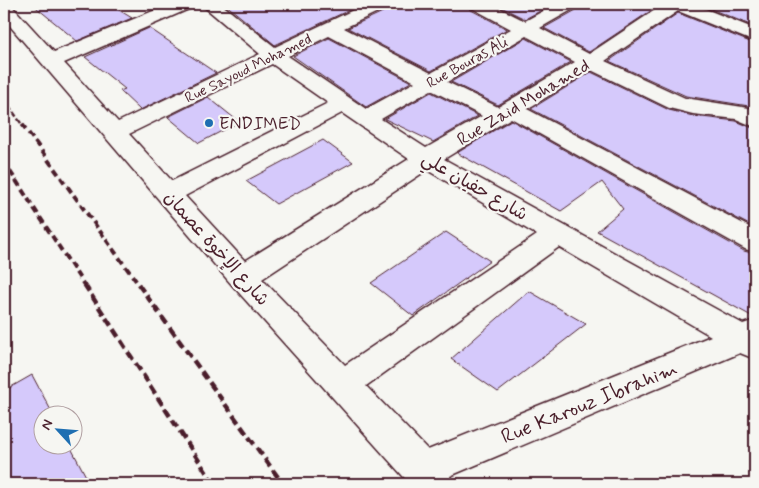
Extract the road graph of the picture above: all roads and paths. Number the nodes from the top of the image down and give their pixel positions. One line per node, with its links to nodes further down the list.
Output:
1 (185, 4): 12 (street)
2 (210, 4): 11 (street, شارع حفيان علي)
3 (380, 4): 8 (street, Rue Sayoud Mohamed)
4 (478, 4): 9 (street)
5 (569, 4): 9 (street, Rue Bouras Ali)
6 (677, 4): 10 (street); 13 (street, Rue Zaid Mohamed)
7 (4, 8): 12 (street, شارع الإخوة عصمان)
8 (329, 28): 11 (street, Rue Sayoud Mohamed); 14 (street)
9 (525, 29): 13 (street); 14 (street, Rue Bouras Ali)
10 (755, 36)
11 (273, 55): 15 (street, شارع حفيان علي); 19 (street, Rue Sayoud Mohamed)
12 (51, 61): 19 (street, شارع الإخوة عصمان)
13 (590, 62): 16 (street, Rue Zaid Mohamed); 18 (street)
14 (430, 82): 16 (street); 17 (street, Rue Bouras Ali)
15 (343, 104): 17 (street, شارع حفيان علي); 21 (street)
16 (506, 113): 20 (street, Rue Zaid Mohamed); 23 (street)
17 (365, 119): 20 (street, شارع حفيان علي)
18 (755, 120)
19 (115, 132): 21 (street, شارع الإخوة عصمان)
20 (426, 159): 22 (street, شارع حفيان علي); 24 (street, Rue Zaid Mohamed)
21 (169, 193): 24 (street, شارع الإخوة عصمان)
22 (558, 234): 25 (street, شارع حفيان علي); 26 (street)
23 (755, 242)
24 (242, 277): 26 (street, شارع الإخوة عصمان)
25 (751, 339): 27 (street, Rue Karouz Ibrahim)
26 (342, 385): 27 (street, شارع الإخوة عصمان)
27 (429, 477)

